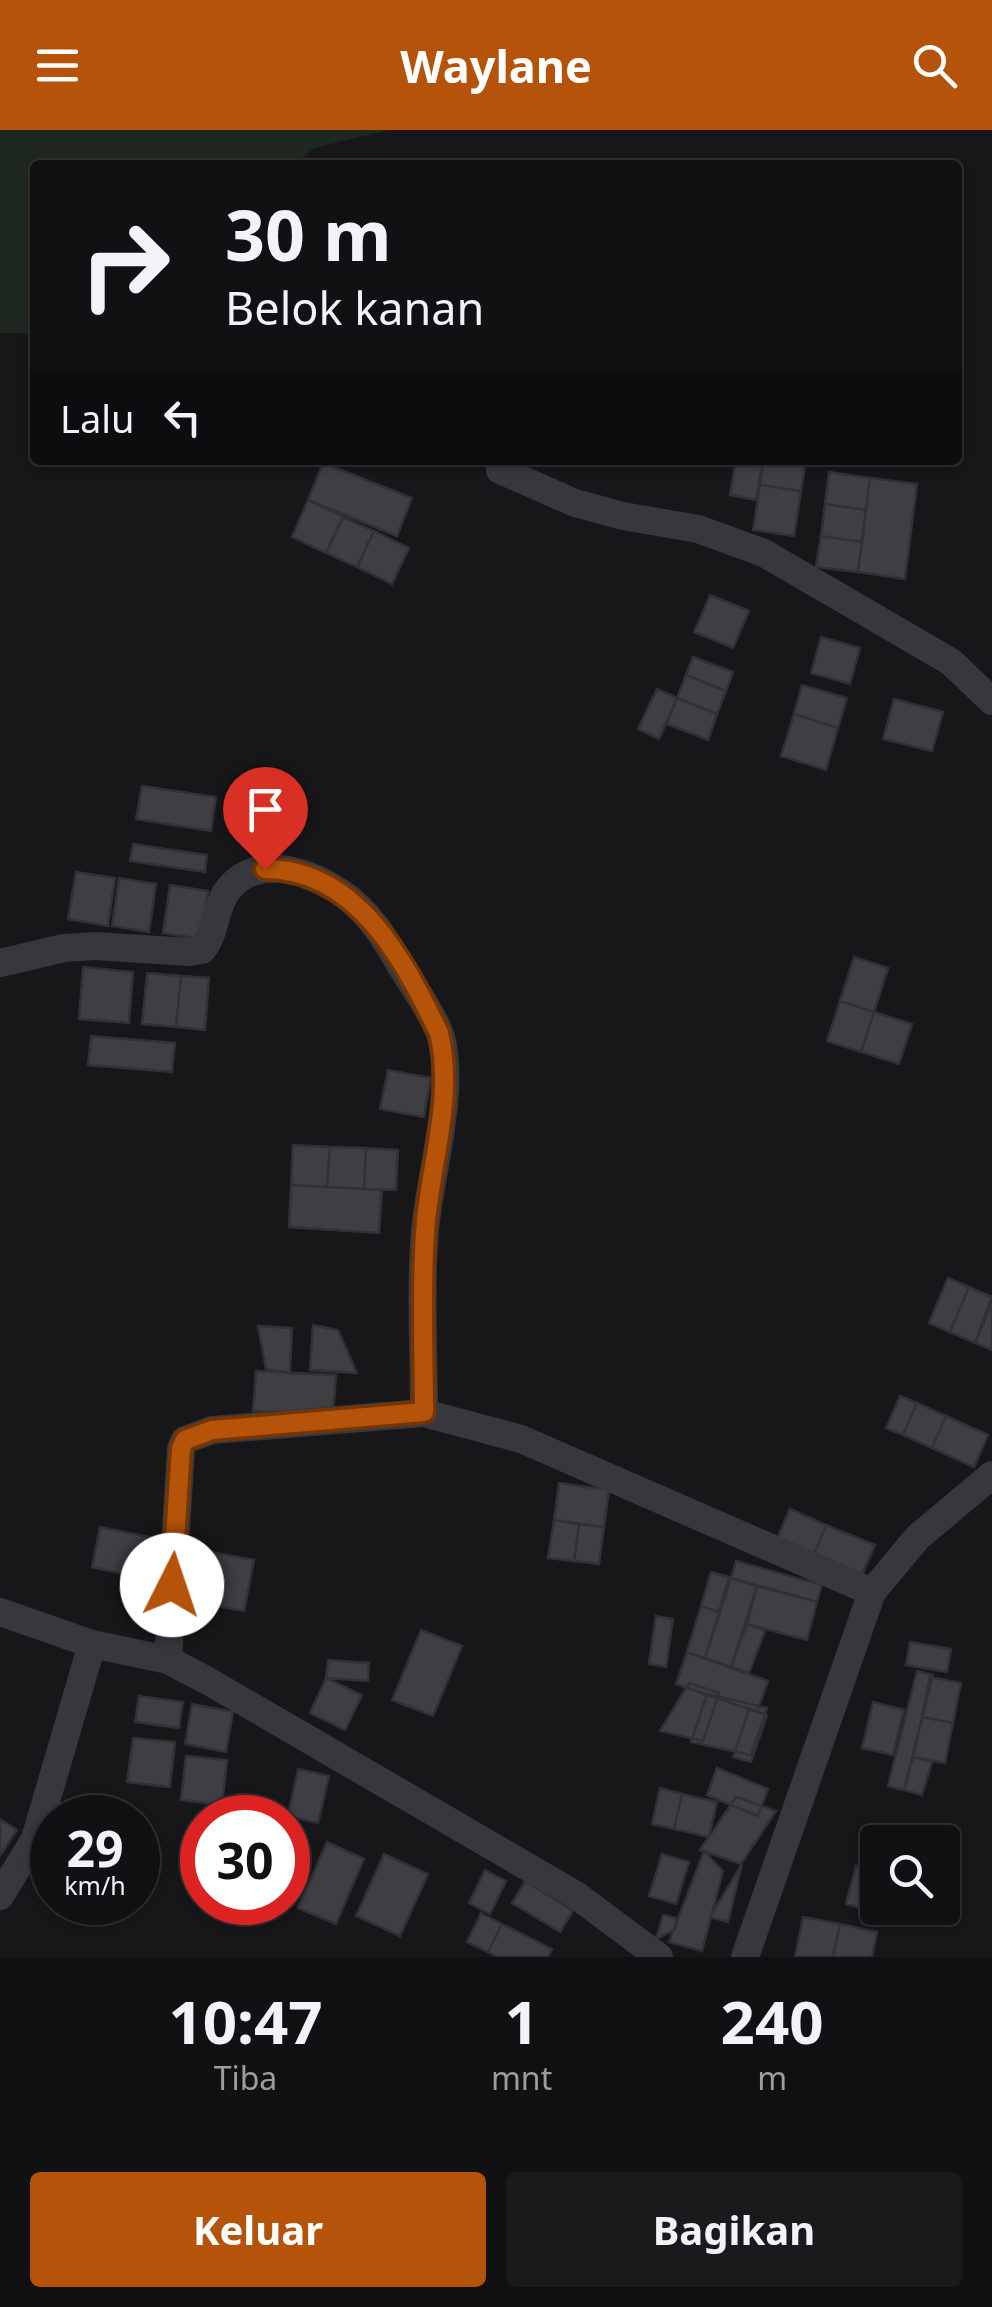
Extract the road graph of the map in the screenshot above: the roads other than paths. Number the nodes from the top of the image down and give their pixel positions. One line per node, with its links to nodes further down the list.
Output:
1 (500, 470): 2 (street)
2 (992, 700)
3 (0, 963): 4 (street)
4 (424, 1412): 6 (street); 9 (street)
5 (992, 1475): 6 (street)
6 (872, 1592): 12 (street)
7 (0, 1612): 8 (street)
8 (92, 1644): 9 (street); 10 (street)
9 (168, 1660): 11 (street)
10 (0, 1896)
11 (660, 1957)
12 (745, 1957)

